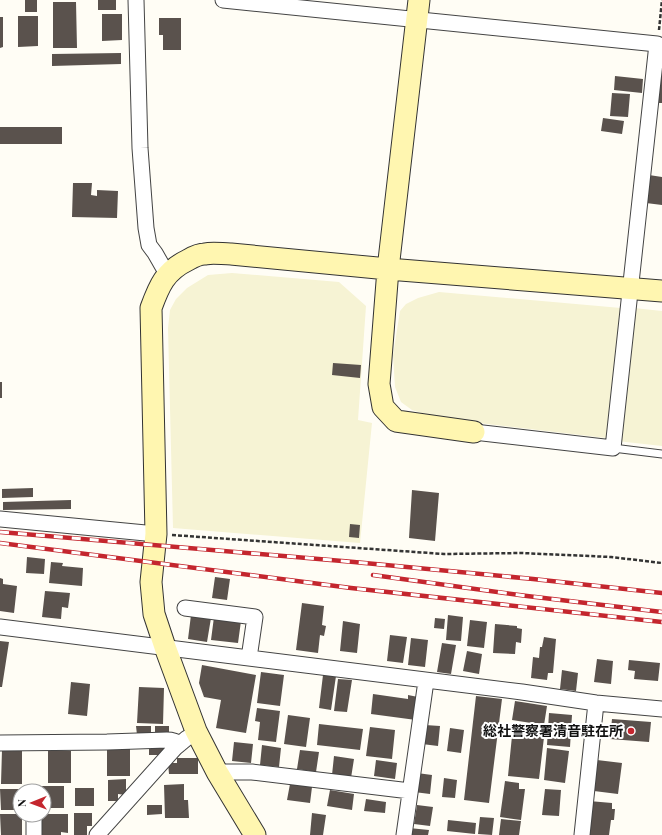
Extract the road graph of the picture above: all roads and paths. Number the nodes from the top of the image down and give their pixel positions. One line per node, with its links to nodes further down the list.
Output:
1 (136, 0): 7 (street)
2 (223, 0): 4 (street)
3 (662, 0): 5 (path)
4 (418, 10): 5 (street); 6 (street)
5 (660, 45): 8 (street)
6 (388, 269): 7 (street); 8 (street); 10 (street)
7 (167, 274): 14 (street)
8 (630, 289): 9 (street); 11 (street)
9 (662, 291)
10 (474, 432): 11 (street)
11 (613, 448): 12 (lane)
12 (662, 454)
13 (0, 519): 14 (street)
14 (156, 534): 15 (path); 18 (street)
15 (662, 563)
16 (185, 608): 19 (street)
17 (0, 627): 18 (street)
18 (165, 647): 19 (street); 23 (street)
19 (249, 658): 20 (street)
20 (426, 681): 21 (street); 27 (street)
21 (596, 703): 22 (street); 33 (street)
22 (662, 709)
23 (196, 731): 25 (street); 26 (street)
24 (0, 743): 25 (street)
25 (180, 744): 30 (street)
26 (217, 772): 27 (street); 31 (street)
27 (410, 791): 32 (street)
28 (34, 823): 29 (street)
29 (34, 835)
30 (97, 835)
31 (255, 835)
32 (404, 835)
33 (582, 835)

